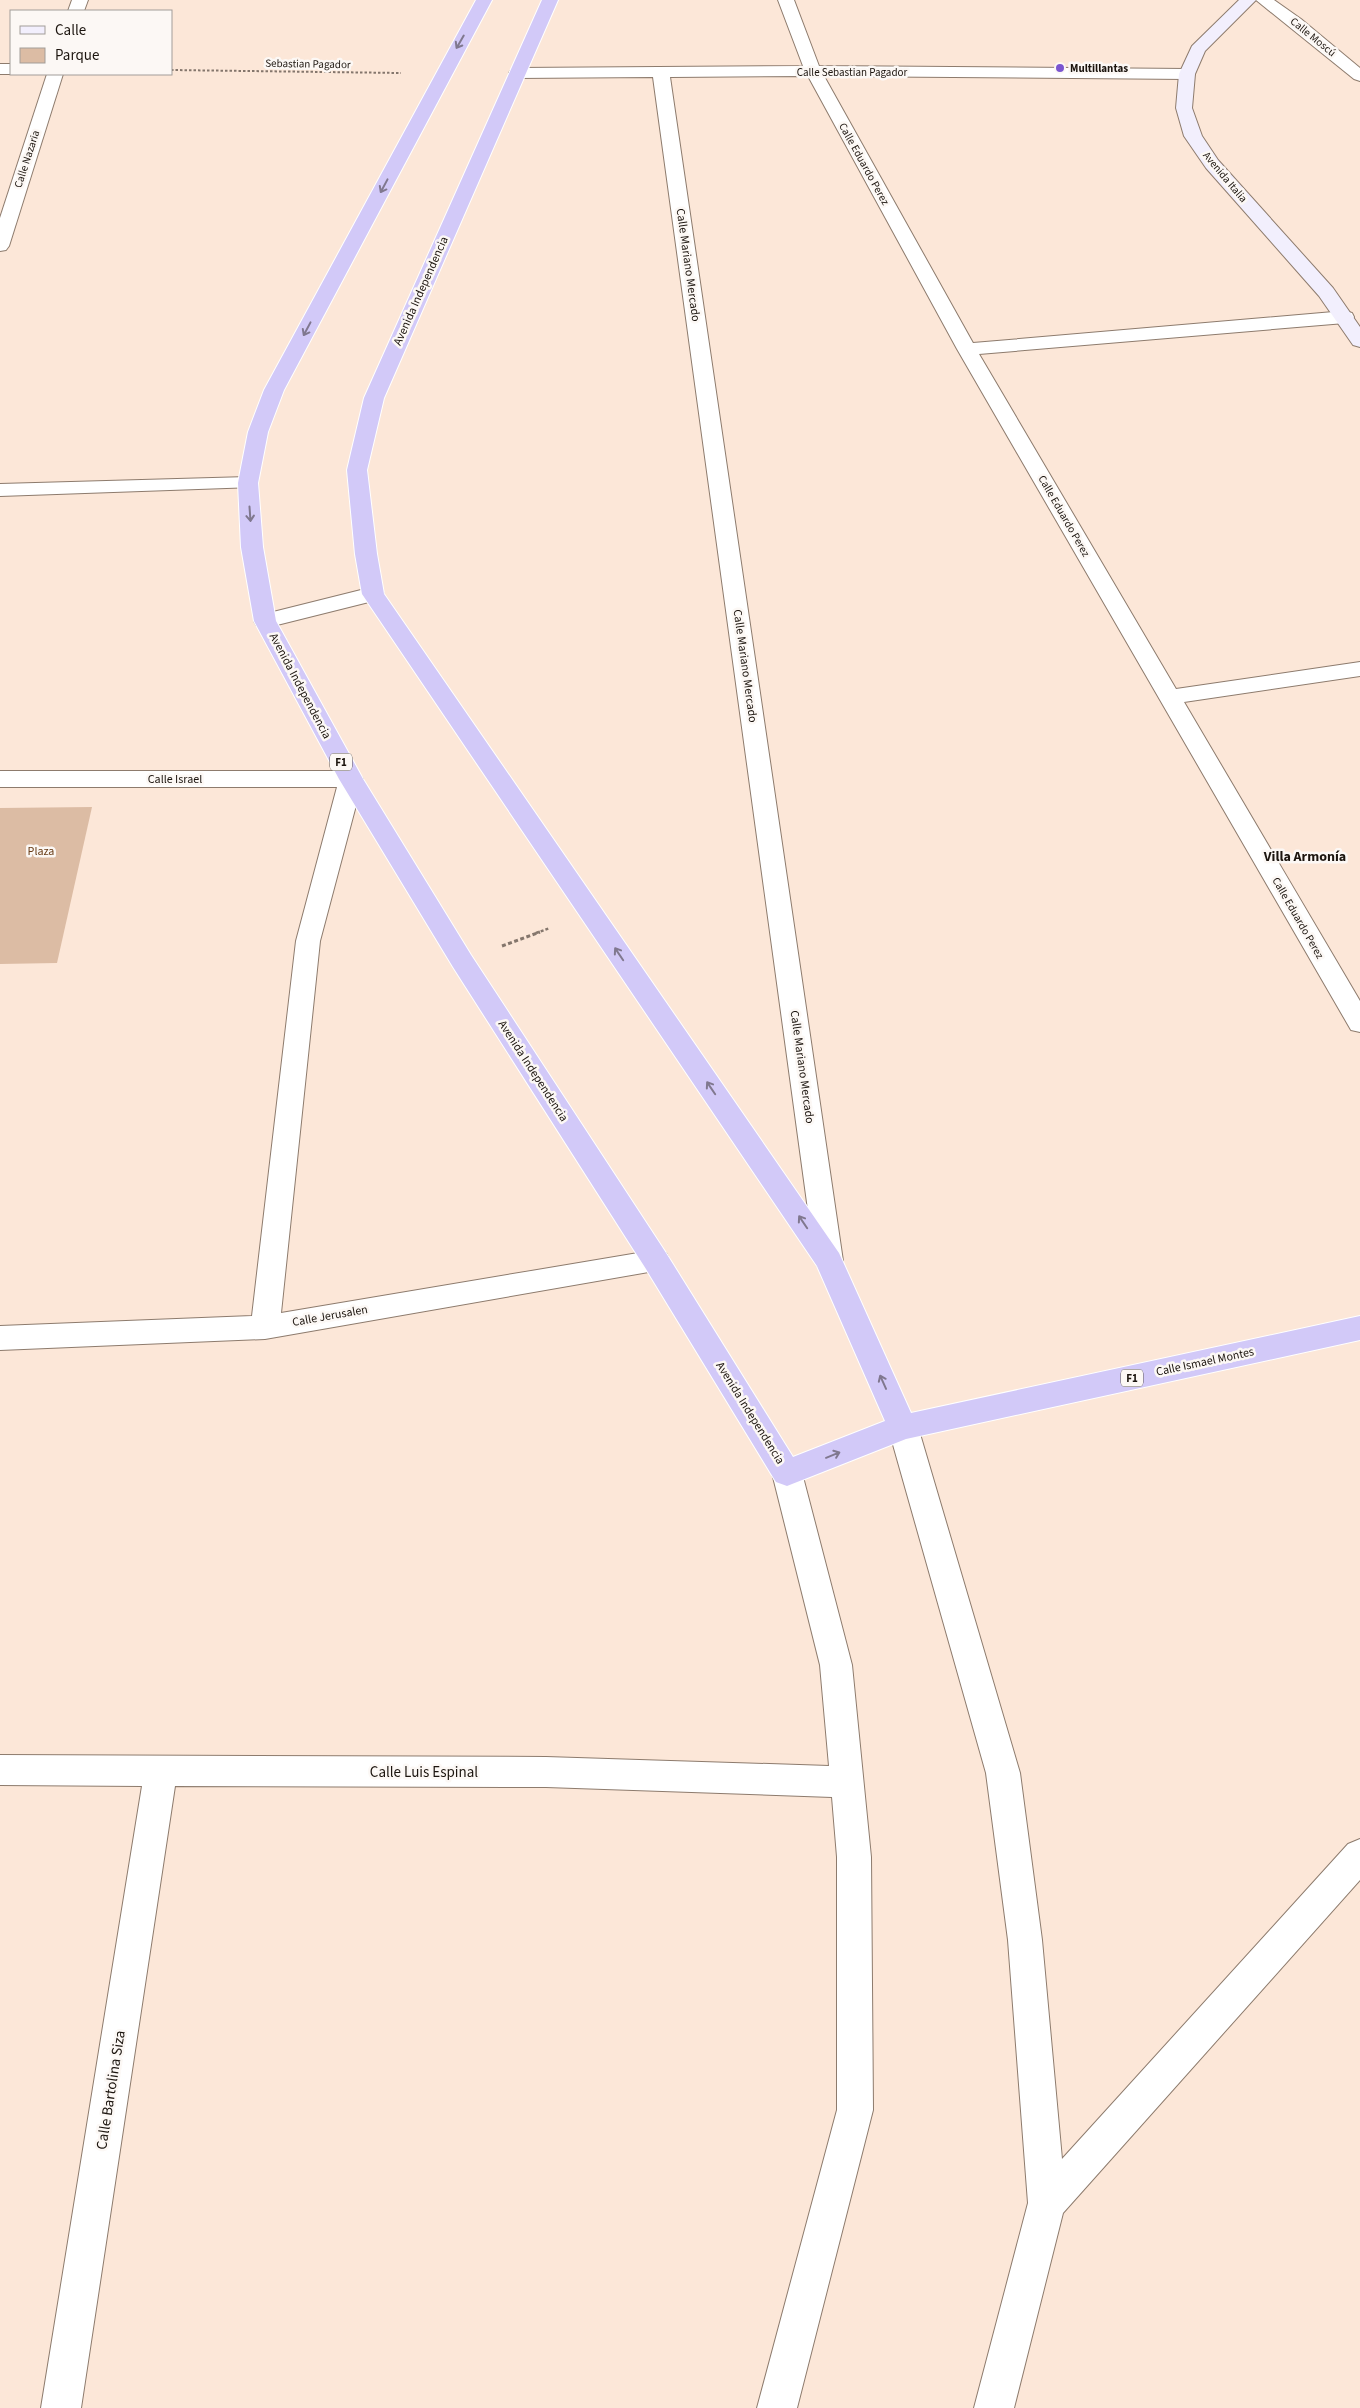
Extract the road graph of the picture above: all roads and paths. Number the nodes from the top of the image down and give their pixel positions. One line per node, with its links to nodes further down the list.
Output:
1 (484, 0): 9 (highway, Avenida Independencia / F1, one-way to 9)
2 (550, 0): 10 (highway, Avenida Independencia)
3 (786, 0): 7 (street, Calle Eduardo Perez)
4 (1248, 0): 11 (main road, Avenida Italia)
5 (1264, 0): 13 (street, Calle Moscú)
6 (172, 70): 9 (path, Sebastian Pagador)
7 (813, 71): 8 (street, Calle Sebastian Pagador); 11 (street, Calle Sebastian Pagador); 18 (street, Calle Eduardo Perez)
8 (661, 72): 10 (street, Calle Sebastian Pagador); 30 (street, Calle Mariano Mercado)
9 (444, 73): 19 (highway, Avenida Independencia / F1, one-way to 19)
10 (517, 73): 21 (highway, Avenida Independencia)
11 (1187, 74): 16 (main road, Avenida Italia)
12 (55, 75): 14 (street, Calle Nazaria)
13 (1360, 76)
14 (3, 223): 15 (street, Calle Nazaria)
15 (0, 246)
16 (1344, 317): 17 (main road, Avenida Italia); 18 (street)
17 (1360, 341)
18 (967, 349): 24 (street, Calle Eduardo Perez)
19 (248, 483): 20 (street); 22 (highway, Avenida Independencia / F1, one-way to 22)
20 (0, 490)
21 (373, 594): 22 (street); 27 (highway, Avenida Independencia)
22 (265, 621): 26 (highway, Avenida Independencia / F1)
23 (1360, 669): 24 (street)
24 (1168, 697): 29 (street, Calle Eduardo Perez)
25 (0, 779): 26 (street, Calle Israel)
26 (350, 779): 28 (highway, Avenida Independencia / F1); 32 (street)
27 (590, 913): 28 (path); 30 (highway, Avenida Independencia, one-way to 27)
28 (462, 962): 31 (highway, Avenida Independencia / F1)
29 (1360, 1023)
30 (829, 1260): 35 (highway, Avenida Independencia, one-way to 30)
31 (656, 1261): 32 (street, Calle Jerusalen); 36 (highway, Avenida Independencia / F1)
32 (265, 1327): 34 (street, Calle Jerusalen)
33 (1360, 1328): 35 (highway, Calle Ismael Montes / F1)
34 (0, 1338)
35 (903, 1427): 36 (highway, Avenida Independencia / F1, one-way to 35); 41 (street)
36 (787, 1473): 39 (street)
37 (0, 1770): 38 (street, Calle Luis Espinal)
38 (161, 1772): 39 (street, Calle Luis Espinal); 42 (street, Calle Bartolina Siza)
39 (847, 1782): 43 (street)
40 (1360, 1855): 41 (street)
41 (1047, 2202): 44 (street)
42 (61, 2408)
43 (776, 2408)
44 (994, 2408)

